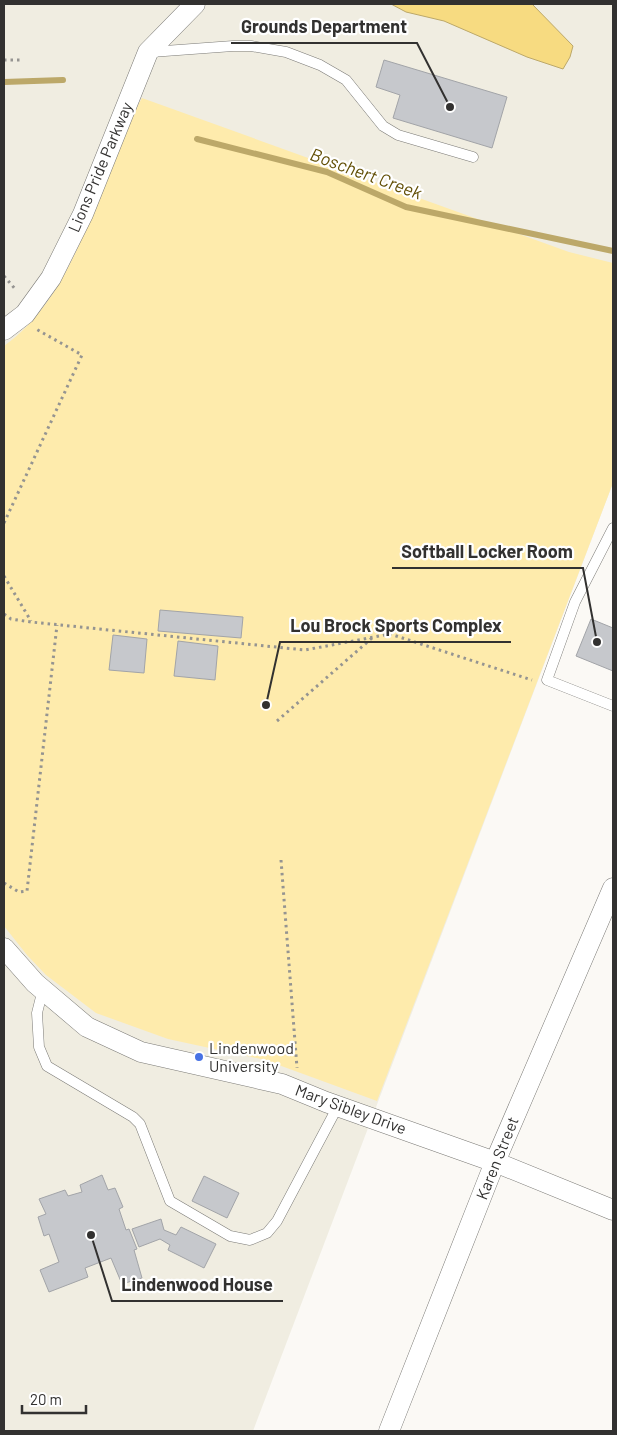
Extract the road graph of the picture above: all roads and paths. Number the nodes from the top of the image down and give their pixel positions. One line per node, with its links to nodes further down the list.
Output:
1 (195, 4): 2 (street, Lions Pride Parkway)
2 (148, 52): 5 (lane); 8 (street, Lions Pride Parkway)
3 (4, 60): 4 (path)
4 (20, 60)
5 (473, 157)
6 (4, 276): 7 (path)
7 (16, 290)
8 (11, 325): 9 (path)
9 (4, 523)
10 (613, 528): 17 (lane)
11 (4, 576): 13 (path)
12 (4, 614): 13 (path)
13 (31, 622): 14 (path)
14 (58, 624): 15 (path); 20 (path)
15 (373, 638): 16 (path); 18 (path)
16 (538, 682)
17 (613, 706)
18 (277, 721)
19 (281, 860): 24 (path)
20 (4, 883)
21 (613, 888): 26 (street, Karen Street)
22 (4, 948): 23 (street, Mary Sibley Drive)
23 (43, 989): 25 (street, Mary Sibley Drive); 25 (lane)
24 (297, 1071)
25 (338, 1106): 26 (street, Mary Sibley Drive)
26 (495, 1162): 27 (street, Mary Sibley Drive); 28 (street, Karen Street)
27 (613, 1210)
28 (389, 1431)

